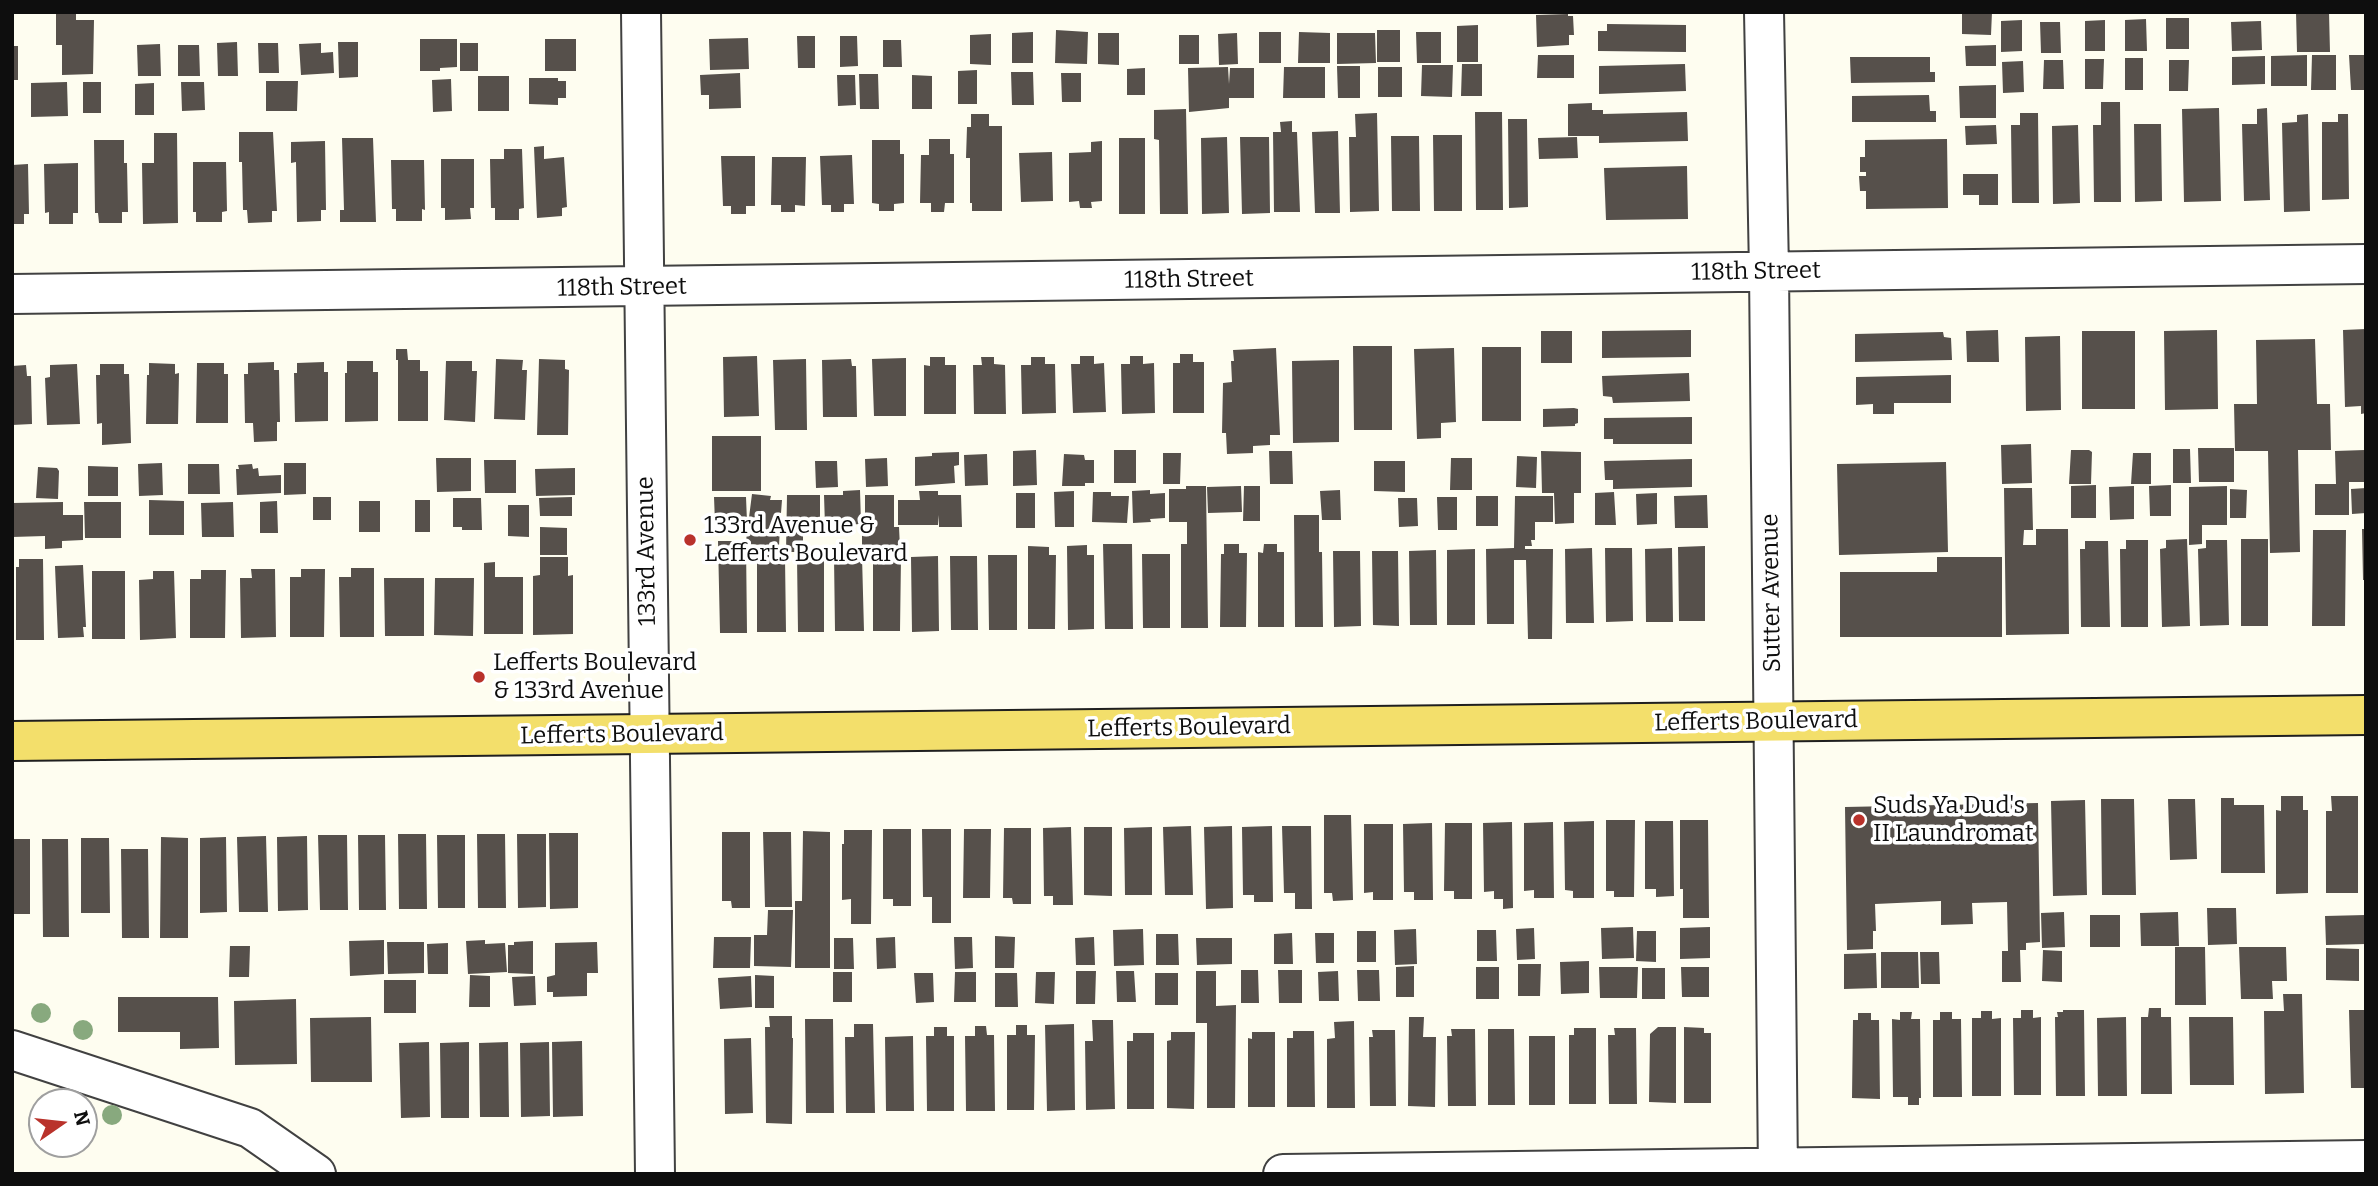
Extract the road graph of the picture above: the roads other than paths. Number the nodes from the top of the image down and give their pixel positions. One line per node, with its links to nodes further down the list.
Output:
1 (641, 12): 5 (street, 133rd Avenue)
2 (1764, 12): 4 (street, Sutter Avenue)
3 (2366, 264): 4 (street, 118th Street)
4 (1769, 271): 5 (street, 118th Street); 8 (street, Sutter Avenue)
5 (644, 288): 6 (street, 118th Street); 9 (street, 133rd Avenue)
6 (12, 294)
7 (2366, 715): 8 (main road, Lefferts Boulevard)
8 (1773, 722): 9 (main road, Lefferts Boulevard); 13 (street, Sutter Avenue)
9 (648, 734): 10 (main road, Lefferts Boulevard); 15 (street, 133rd Avenue)
10 (12, 741)
11 (12, 1050): 14 (street)
12 (2366, 1160): 13 (street)
13 (1778, 1170): 16 (street)
14 (316, 1174)
15 (655, 1174)
16 (1283, 1174)

